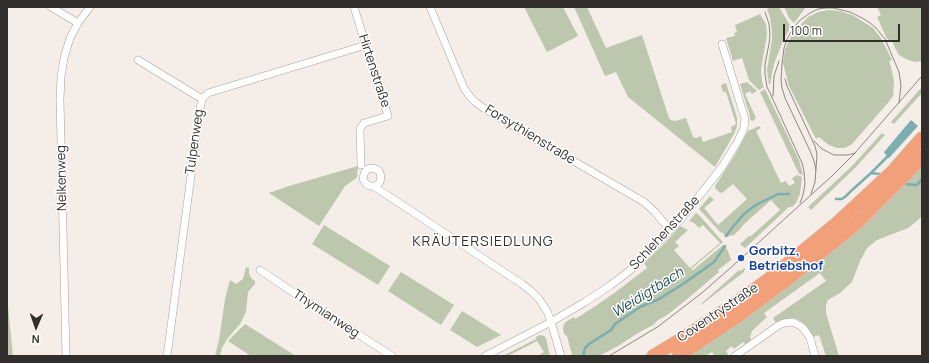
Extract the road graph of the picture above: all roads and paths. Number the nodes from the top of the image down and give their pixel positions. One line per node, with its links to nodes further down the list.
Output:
1 (51, 7): 5 (street)
2 (90, 7): 5 (street, Nelkenweg)
3 (354, 7): 7 (street, Hirtenstraße)
4 (430, 7): 14 (street, Forsythienstraße)
5 (78, 23): 17 (street, Nelkenweg)
6 (722, 44): 14 (street, Schlehenstraße)
7 (366, 45): 9 (street, Tulpenweg); 12 (street, Hirtenstraße)
8 (138, 60): 9 (street)
9 (202, 99): 18 (street, Tulpenweg)
10 (922, 138): 22 (highway, Coventrystraße)
11 (922, 157): 23 (highway, Coventrystraße)
12 (360, 165)
13 (373, 186): 16 (street)
14 (670, 230): 16 (street, Schlehenstraße)
15 (260, 270): 19 (street, Thymianweg)
16 (551, 322): 20 (street, Schlehenstraße); 21 (street)
17 (66, 356)
18 (167, 356)
19 (392, 356)
20 (485, 356)
21 (561, 356)
22 (653, 356)
23 (678, 356)
24 (735, 356): 25 (street)
25 (815, 356)

